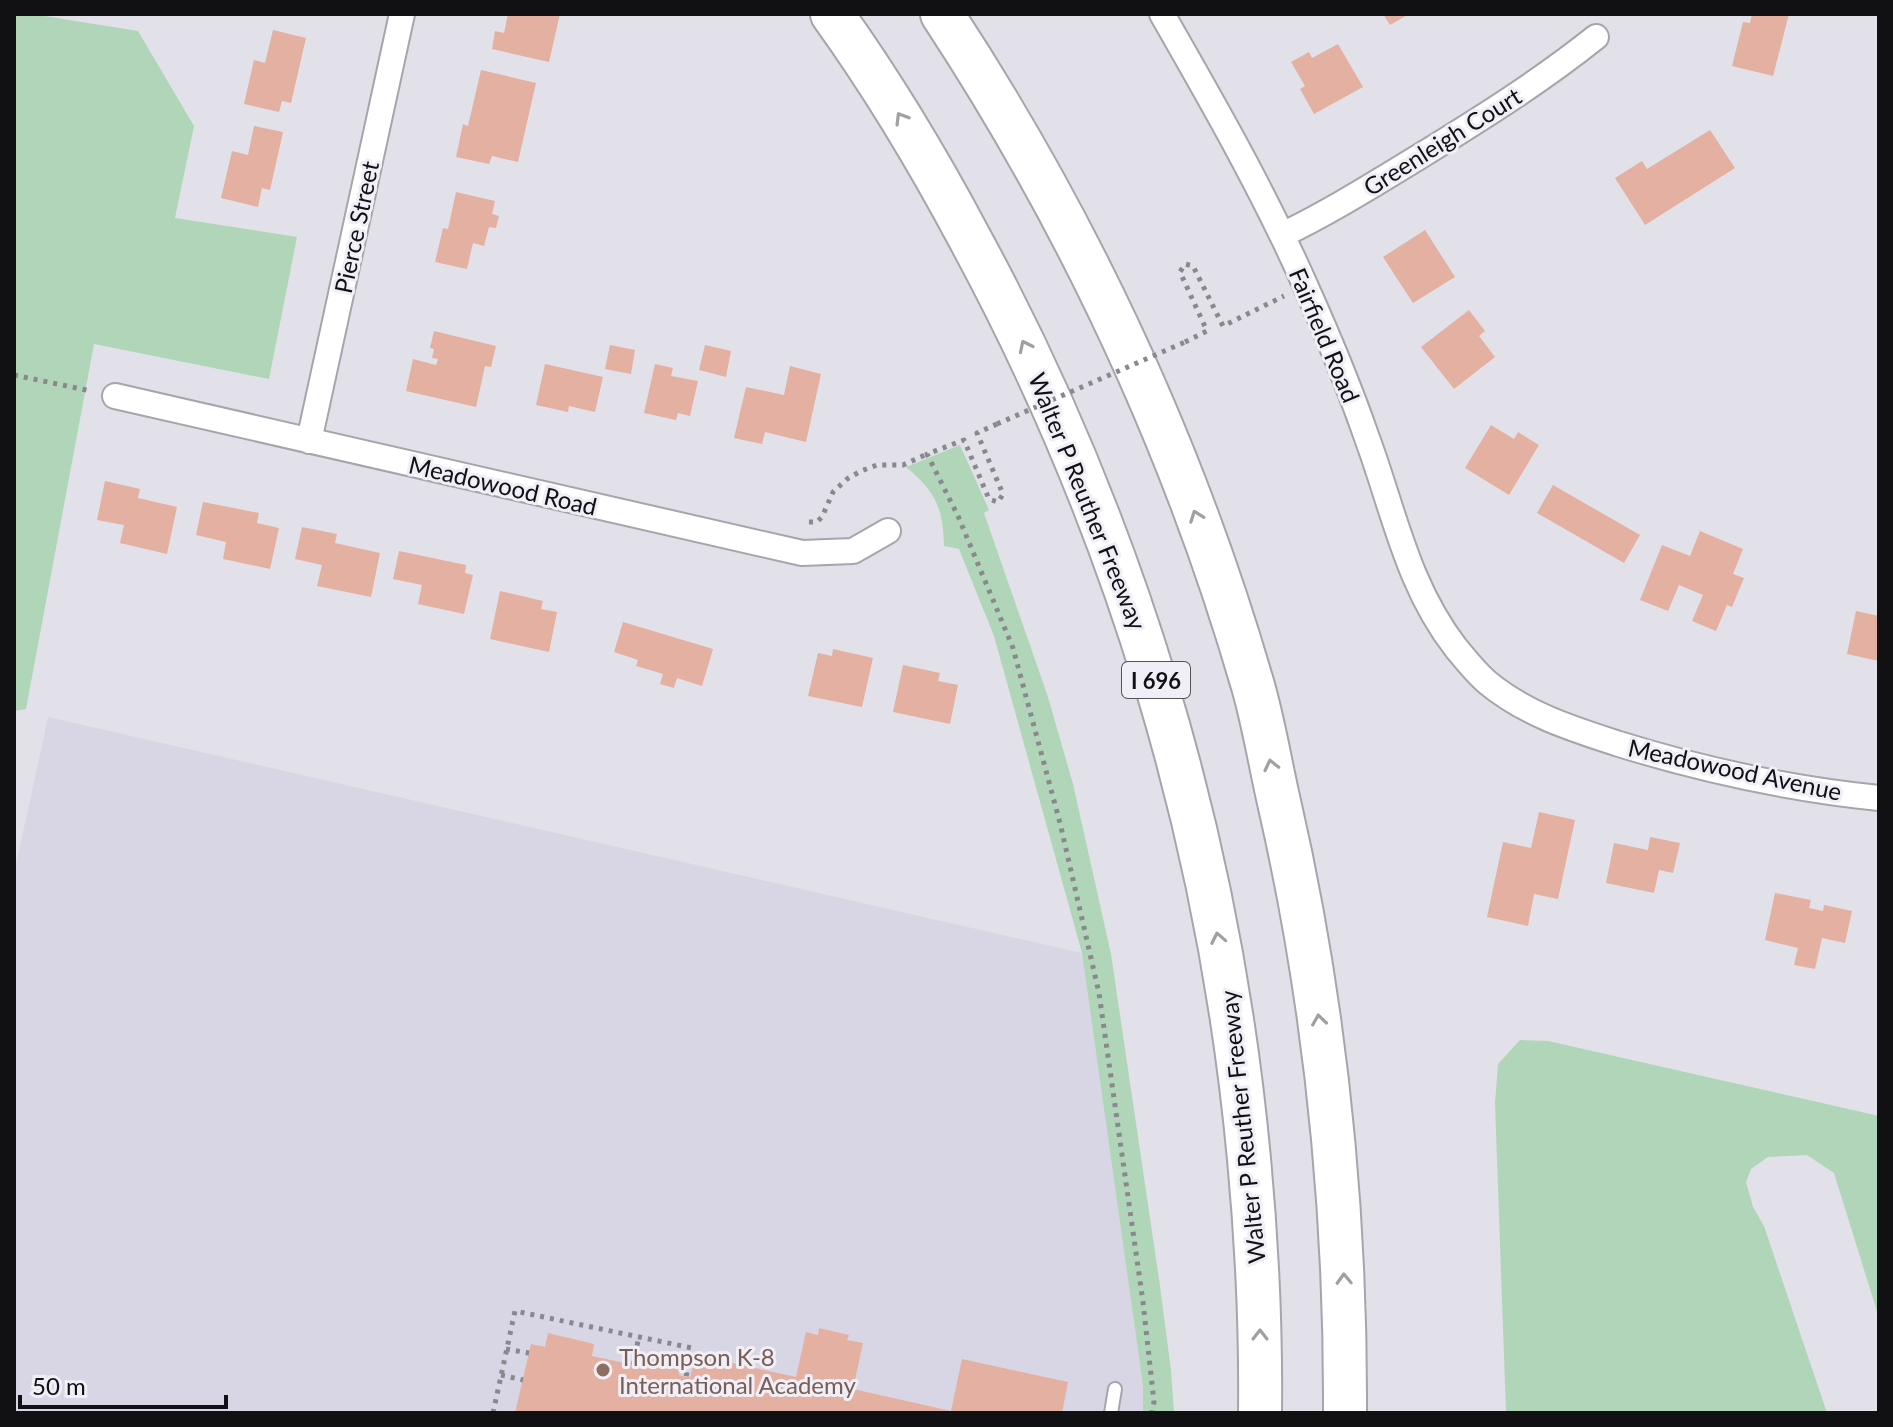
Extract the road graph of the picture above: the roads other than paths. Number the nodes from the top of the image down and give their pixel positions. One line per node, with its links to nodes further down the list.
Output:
1 (402, 14): 8 (street, Pierce Street)
2 (832, 14): 14 (highway, Walter P Reuther Freeway / I 696, one-way to 2)
3 (942, 14): 15 (highway, one-way to 3)
4 (1162, 14): 6 (street, Fairfield Road)
5 (1596, 37): 6 (street, Greenleigh Court)
6 (1282, 235): 10 (street, Fairfield Road)
7 (115, 396): 8 (street, Meadowood Road)
8 (309, 441): 9 (street, Meadowood Road)
9 (888, 531)
10 (1469, 664): 11 (street, Meadowood Avenue)
11 (1879, 798)
12 (1115, 1389): 13 (lane)
13 (1111, 1413)
14 (1260, 1413)
15 (1345, 1413)

